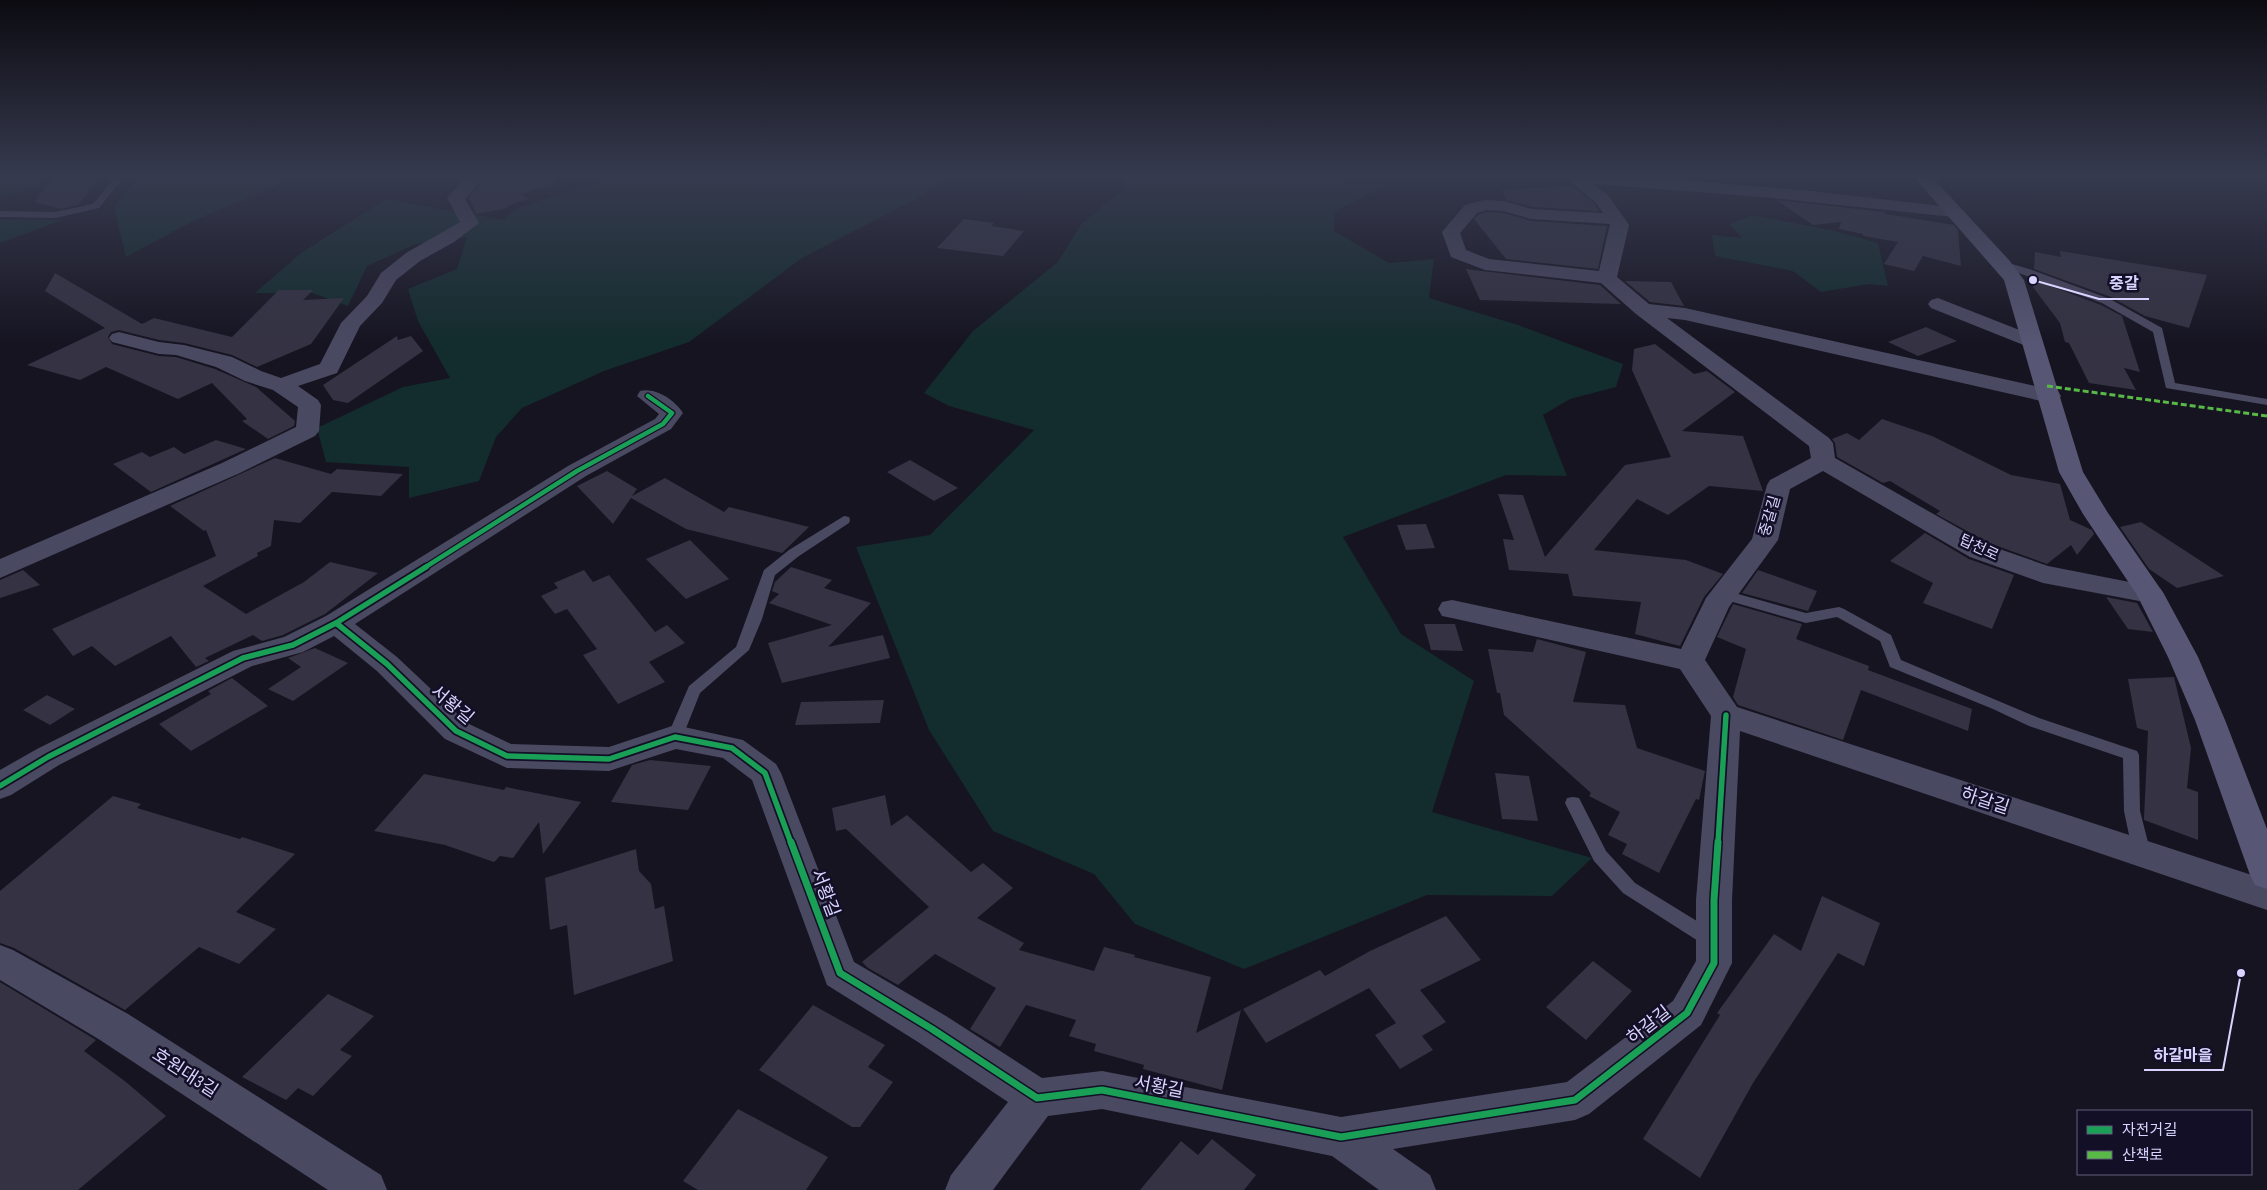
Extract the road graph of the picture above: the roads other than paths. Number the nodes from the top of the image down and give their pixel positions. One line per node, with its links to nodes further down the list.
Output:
1 (456, 233): 11 (street)
2 (1451, 233): 6 (street)
3 (1618, 233): 6 (street)
4 (1972, 233): 5 (main road)
5 (2002, 264): 10 (main road); 14 (lane)
6 (1606, 278): 8 (street)
7 (1938, 304): 10 (street)
8 (1643, 310): 13 (street); 15 (street)
9 (119, 338): 11 (street)
10 (2033, 342): 13 (main road)
11 (281, 385): 17 (street)
12 (648, 396): 21 (street)
13 (2050, 396): 18 (main road)
14 (2267, 402)
15 (1823, 461): 18 (street, 탑천로); 19 (street, 중갈길)
16 (844, 520): 24 (lane)
17 (0, 569)
18 (2150, 594): 28 (main road)
19 (1724, 595): 22 (street, 중갈길); 27 (lane)
20 (1452, 609): 22 (street)
21 (336, 623): 24 (street, 서황길); 25 (street)
22 (1690, 661): 23 (street)
23 (1726, 715): 27 (street, 하갈길); 30 (street, 하갈길)
24 (675, 738): 32 (street, 서황길)
25 (0, 786)
26 (1573, 803): 30 (lane)
27 (2142, 854): 29 (street, 하갈길)
28 (2267, 875)
29 (2267, 895)
30 (1714, 942): 33 (street, 하갈길)
31 (0, 961): 34 (street, 호원대3길)
32 (1037, 1098): 33 (street, 서황길); 35 (street)
33 (1341, 1136): 36 (street)
34 (366, 1190)
35 (966, 1190)
36 (1415, 1190)

